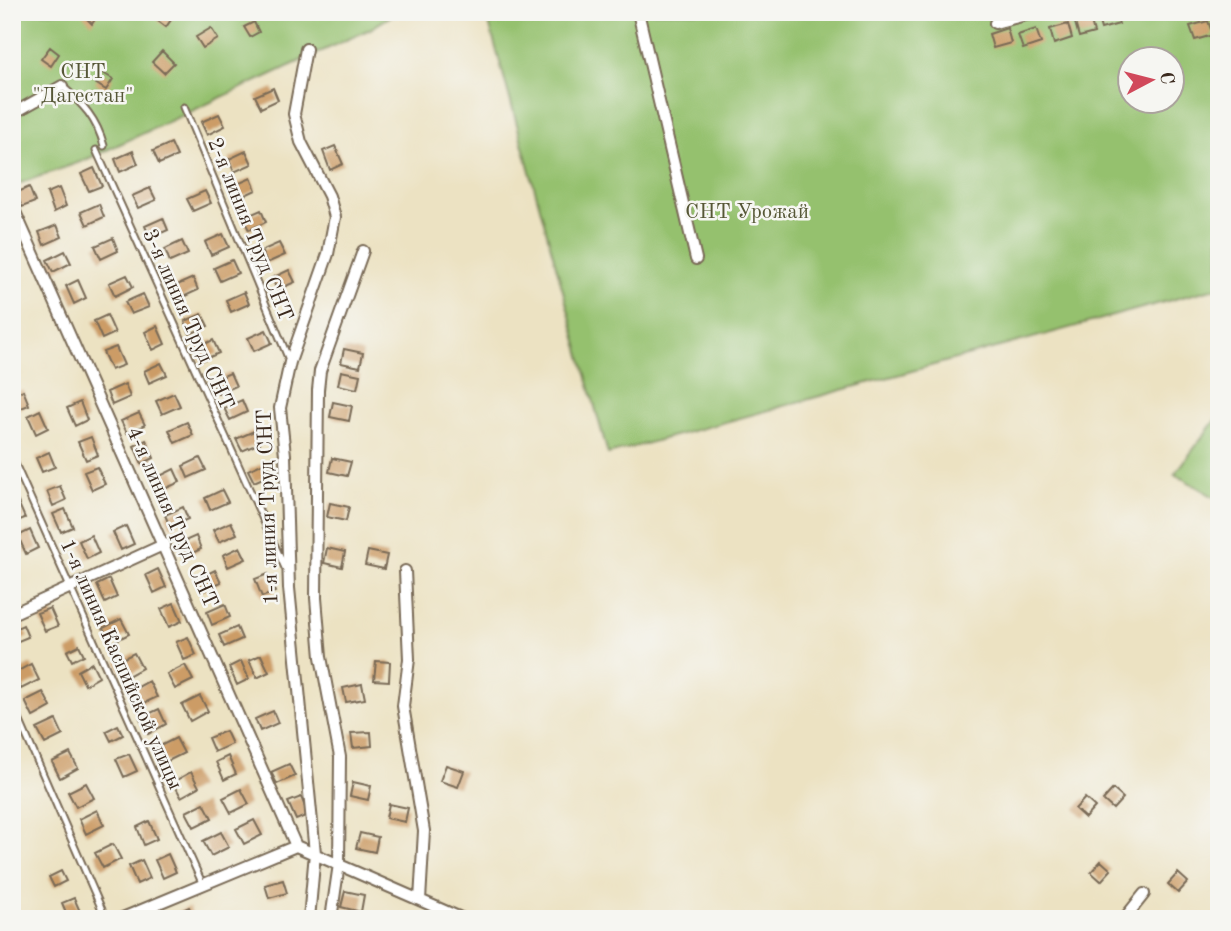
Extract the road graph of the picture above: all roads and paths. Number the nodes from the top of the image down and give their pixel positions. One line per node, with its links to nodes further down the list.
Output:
1 (638, 12): 12 (street)
2 (1037, 12): 3 (street)
3 (995, 23)
4 (306, 49): 13 (street, 1-я линия Труд СНТ)
5 (62, 86): 7 (street); 8 (lane)
6 (184, 107): 13 (lane, 2-я линия Труд СНТ)
7 (12, 114)
8 (104, 146)
9 (96, 150): 17 (lane, 3-я линия Труд СНТ)
10 (12, 205): 15 (street, 4-я линия Труд СНТ)
11 (363, 251): 23 (street)
12 (696, 259)
13 (289, 362): 17 (street, 1-я линия Труд СНТ)
14 (12, 457): 18 (lane, 1-я линия Каспийской улицы)
15 (165, 544): 18 (street); 21 (street, 4-я линия Труд СНТ)
16 (405, 571): 26 (street)
17 (289, 576): 22 (street, 1-я линия Труд СНТ)
18 (71, 589): 19 (street); 24 (lane, 1-я линия Каспийской улицы)
19 (12, 614)
20 (12, 703): 27 (lane)
21 (296, 846): 22 (street); 24 (street)
22 (314, 853): 23 (street); 29 (street, 1-я линия Труд СНТ)
23 (339, 864): 26 (street); 30 (street)
24 (203, 885): 28 (street)
25 (1143, 894): 32 (street)
26 (420, 900): 31 (street)
27 (106, 919)
28 (120, 919)
29 (309, 919)
30 (331, 919)
31 (463, 919)
32 (1124, 919)

